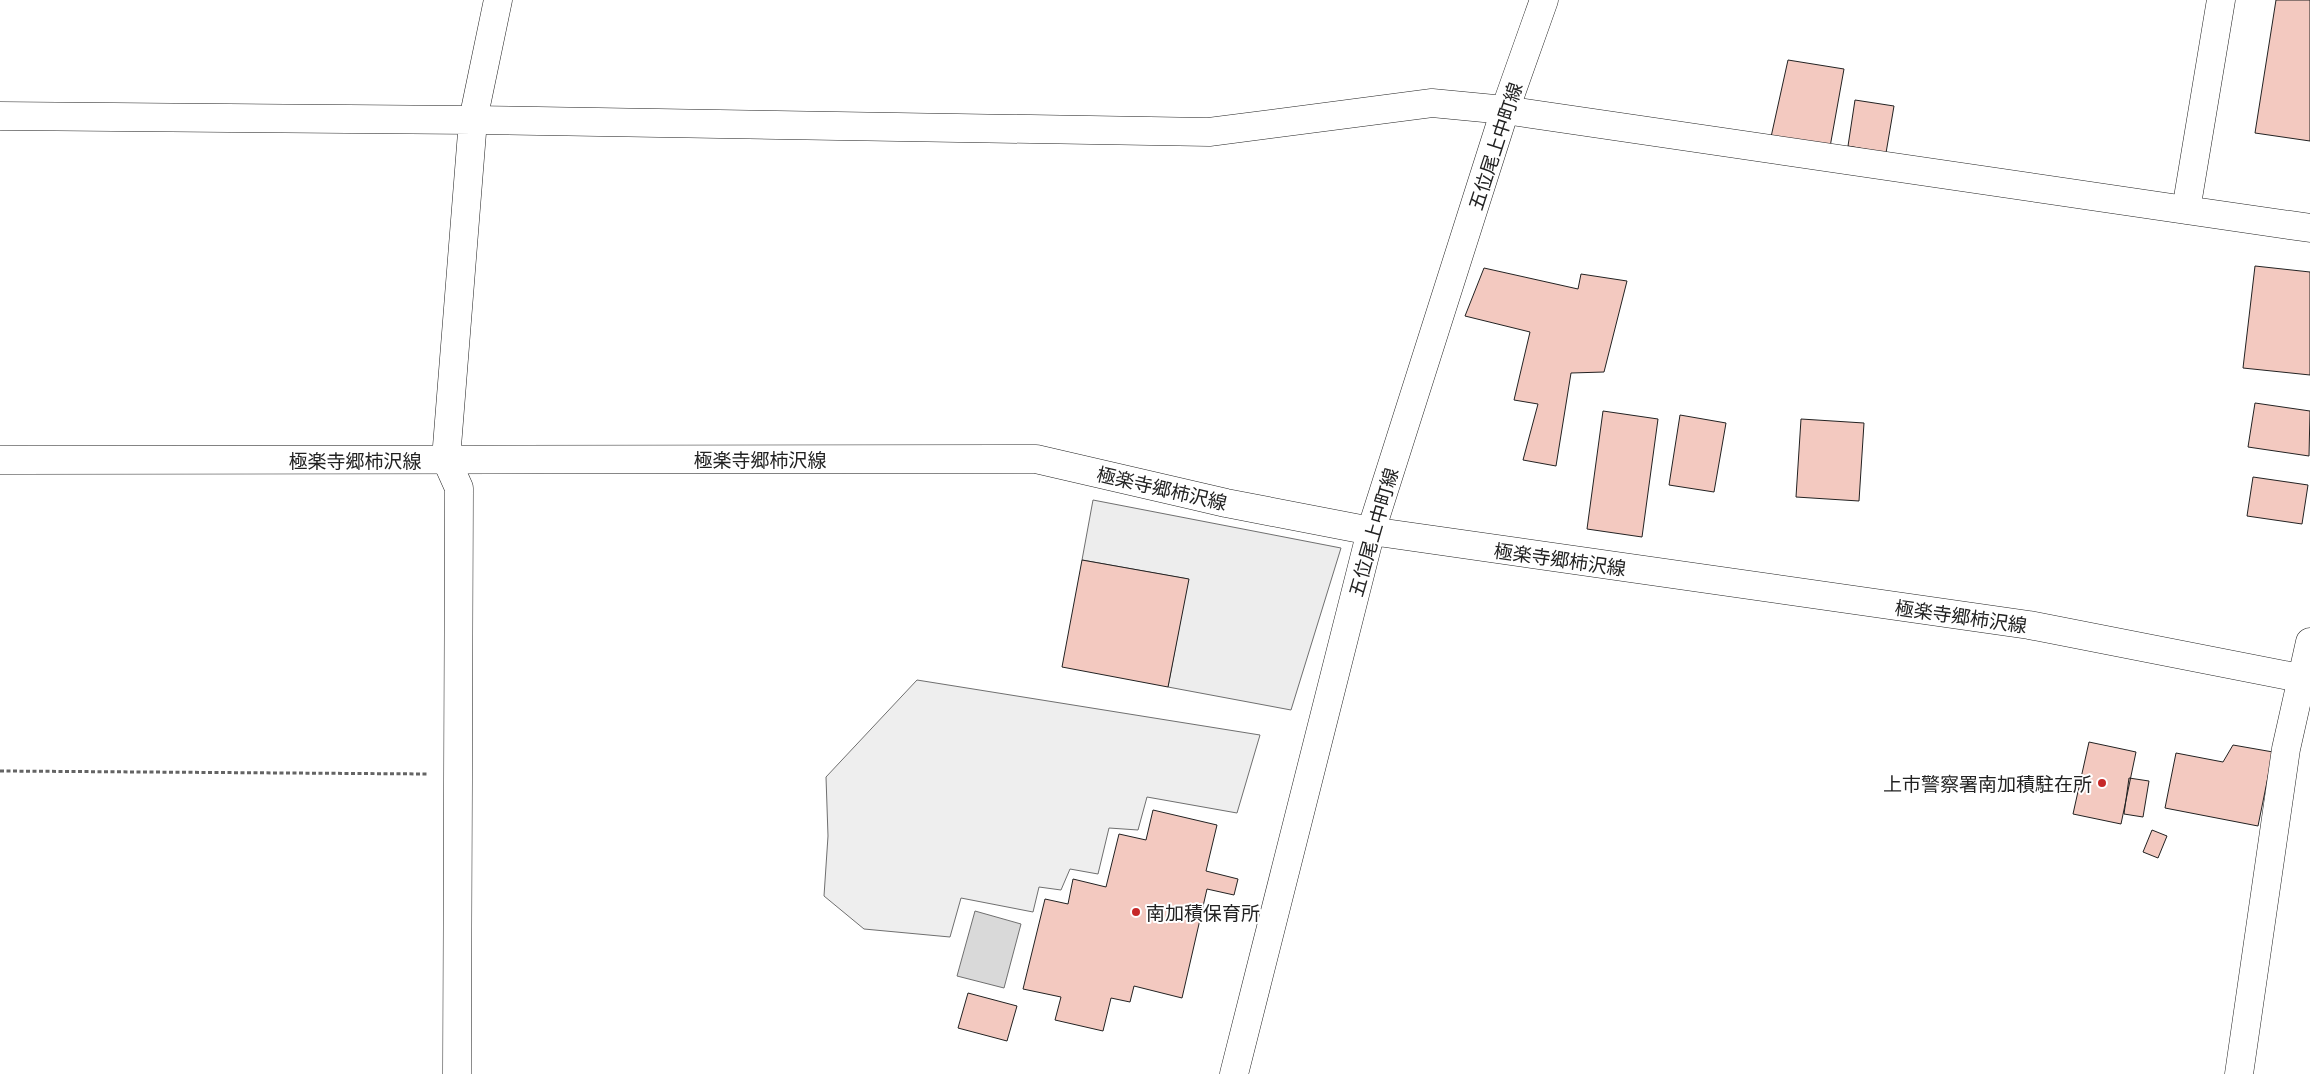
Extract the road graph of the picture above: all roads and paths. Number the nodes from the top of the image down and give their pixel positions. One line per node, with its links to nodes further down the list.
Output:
1 (498, 0): 6 (street)
2 (1544, 0): 4 (street, 五位尾上中町線)
3 (2221, 0): 7 (street)
4 (1506, 110): 6 (street); 7 (street); 11 (street, 五位尾上中町線)
5 (0, 116): 6 (street)
6 (473, 120): 9 (street)
7 (2186, 210): 8 (street)
8 (2310, 228)
9 (446, 459): 10 (street, 極楽寺郷柿沢線); 11 (street, 極楽寺郷柿沢線); 15 (street)
10 (0, 460)
11 (1371, 532): 13 (street, 極楽寺郷柿沢線); 17 (street, 五位尾上中町線)
12 (2310, 642): 13 (street)
13 (2307, 680): 18 (street)
14 (0, 771): 15 (path)
15 (458, 775): 16 (street)
16 (457, 1074)
17 (1234, 1074)
18 (2239, 1074)

